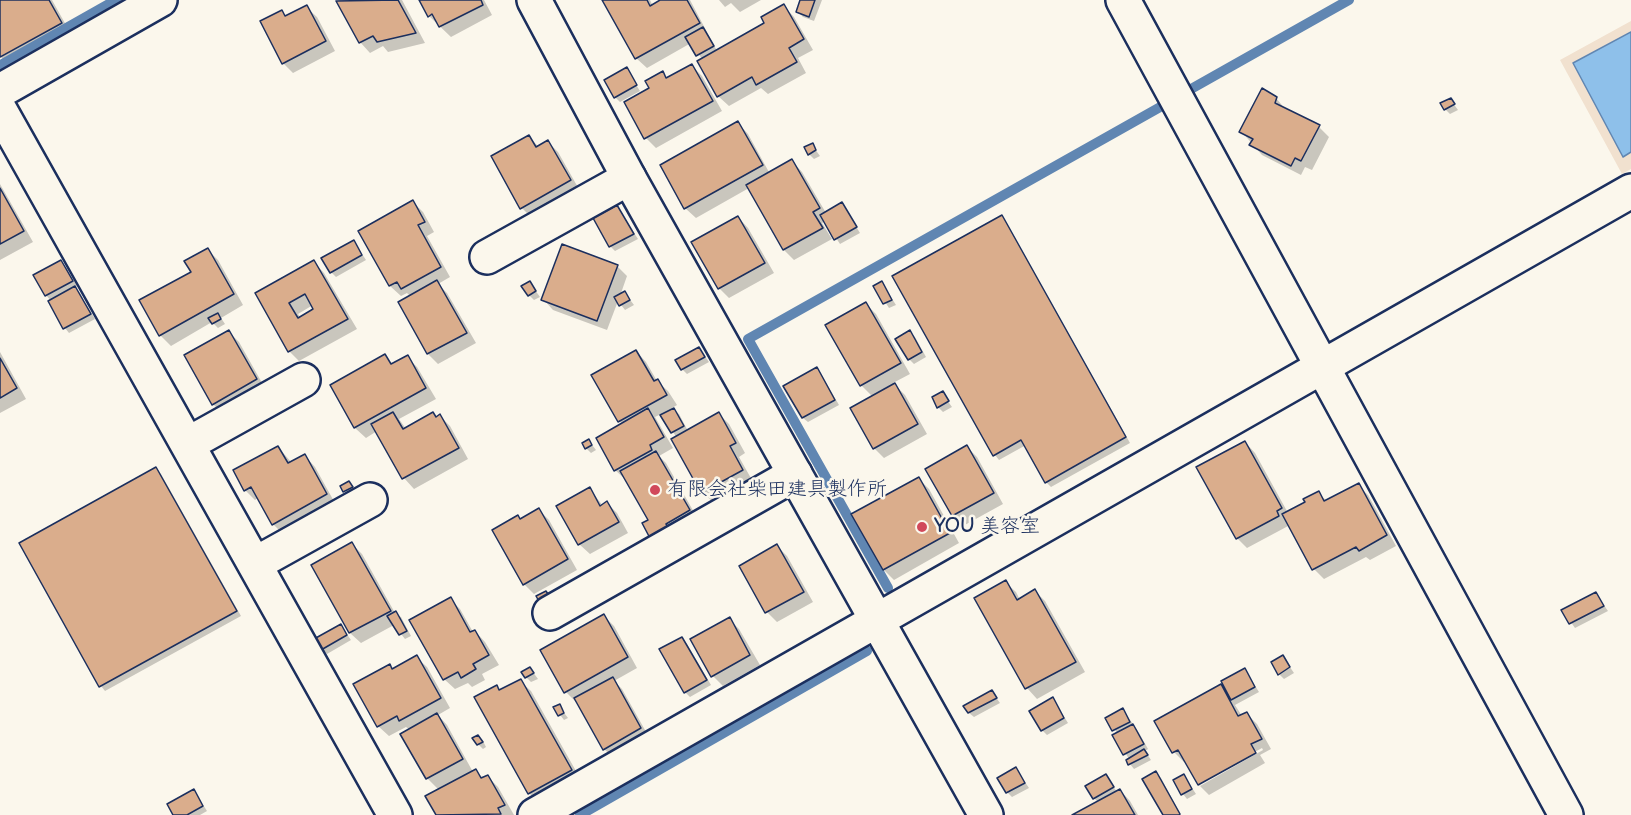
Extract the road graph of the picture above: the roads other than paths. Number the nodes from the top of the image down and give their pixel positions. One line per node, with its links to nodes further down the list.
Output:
1 (160, 0): 4 (street)
2 (534, 0): 6 (street)
3 (1123, 0): 9 (street)
4 (0, 91)
5 (0, 110): 11 (street)
6 (629, 178): 8 (street); 12 (street)
7 (1631, 191): 9 (street)
8 (487, 257)
9 (1322, 366): 16 (street); 20 (street)
10 (303, 380): 11 (street)
11 (188, 444): 14 (street)
12 (795, 474): 15 (street); 16 (street)
13 (370, 500): 14 (street)
14 (255, 564): 17 (street)
15 (550, 613)
16 (877, 620): 18 (street); 19 (street)
17 (395, 815)
18 (534, 815)
19 (986, 815)
20 (1566, 815)

